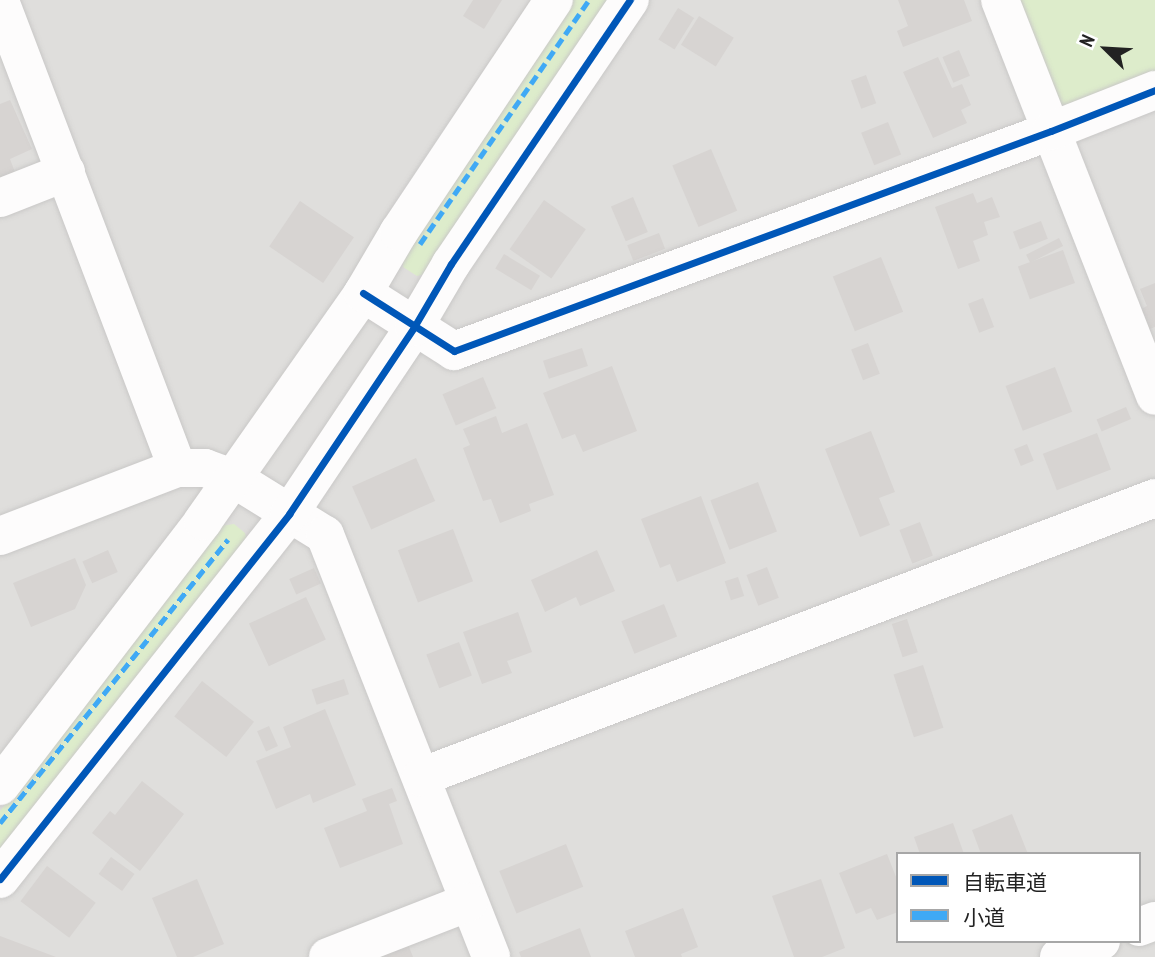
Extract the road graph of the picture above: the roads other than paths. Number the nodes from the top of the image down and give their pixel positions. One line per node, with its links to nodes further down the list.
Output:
1 (554, 0): 9 (street)
2 (630, 0): 10 (street)
3 (1000, 0): 6 (street)
4 (0, 1): 7 (street)
5 (1155, 90): 6 (street)
6 (1051, 131): 10 (street); 11 (street)
7 (66, 172): 8 (street); 12 (street)
8 (0, 198)
9 (363, 293): 10 (street); 13 (street)
10 (414, 327): 15 (street)
11 (1155, 396)
12 (177, 468): 13 (street); 16 (street)
13 (233, 478): 15 (street); 18 (street)
14 (1155, 498): 17 (street)
15 (289, 514): 17 (street); 19 (street)
16 (0, 536)
17 (421, 777): 20 (street)
18 (0, 786)
19 (0, 879)
20 (470, 902): 22 (street); 23 (street)
21 (1096, 943): 24 (street)
22 (328, 957)
23 (491, 957)
24 (1059, 957)

